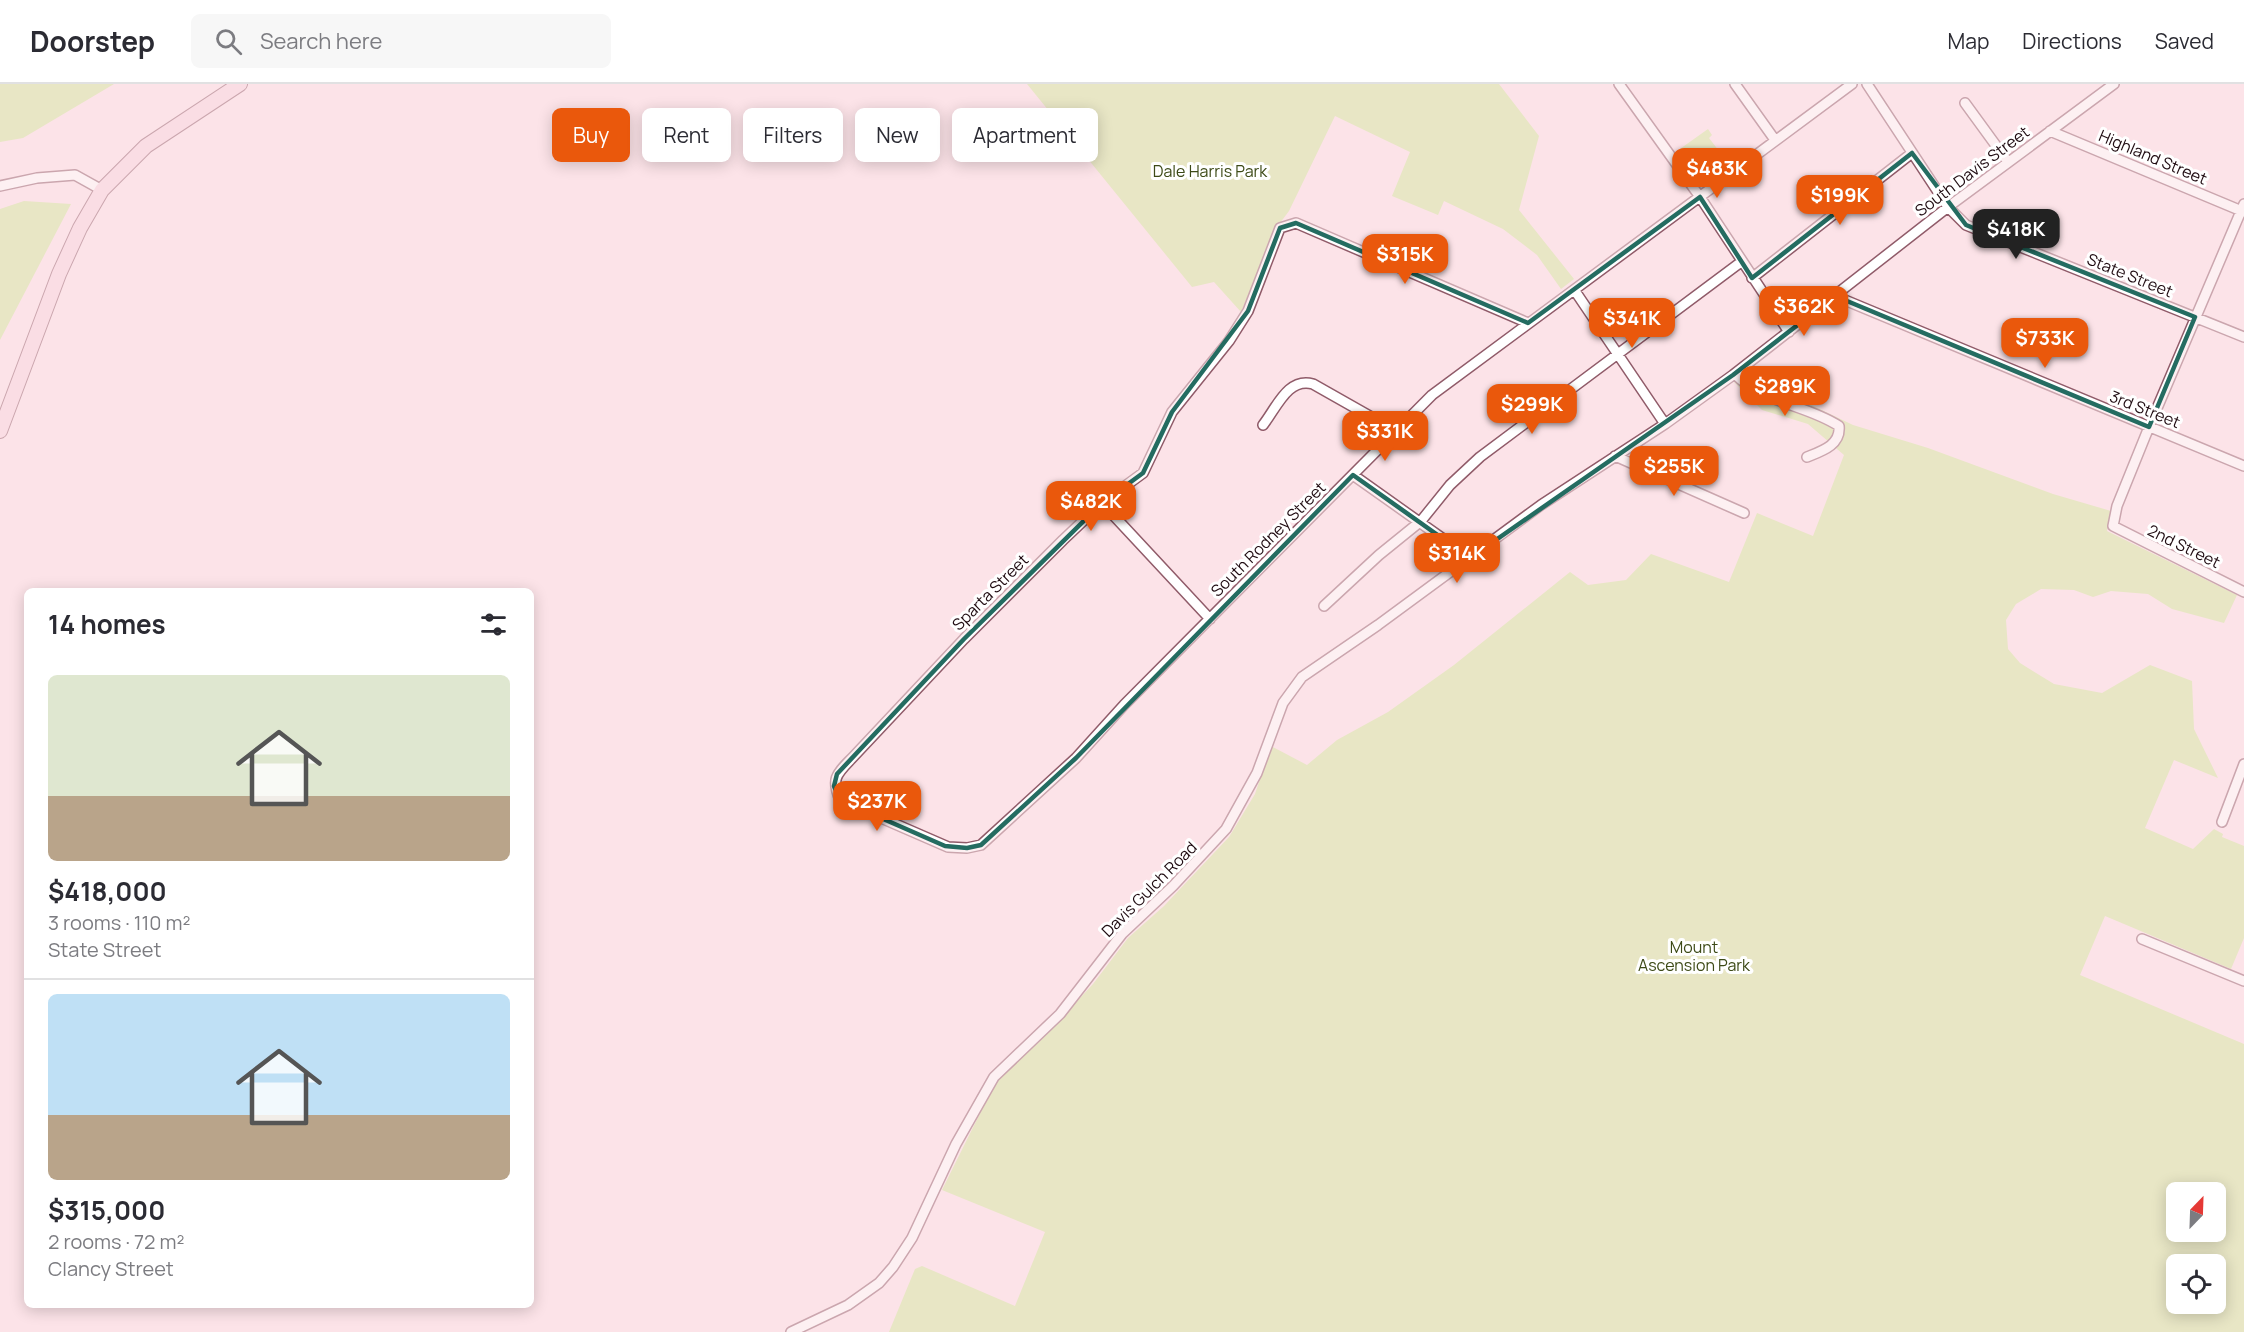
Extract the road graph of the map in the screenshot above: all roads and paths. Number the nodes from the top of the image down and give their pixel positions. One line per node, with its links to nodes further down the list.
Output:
1 (240, 84): 13 (street)
2 (1619, 84): 14 (street)
3 (1735, 84): 9 (street)
4 (1852, 84): 9 (street, South Rodney Street)
5 (1867, 84): 10 (street, State Street)
6 (2114, 84): 8 (street, South Davis Street)
7 (1965, 103): 11 (street)
8 (2050, 131): 11 (street, South Davis Street); 16 (street, Highland Street)
9 (1776, 140): 14 (street, South Rodney Street)
10 (1912, 153): 15 (street, State Street); 18 (street)
11 (2008, 162): 15 (street, South Davis Street)
12 (0, 186): 13 (street)
13 (102, 190): 30 (street)
14 (1700, 197): 17 (street); 19 (street, South Rodney Street)
15 (1948, 207): 20 (street, South Davis Street); 21 (street, State Street)
16 (2243, 209): 21 (street)
17 (1741, 262): 18 (street); 25 (street)
18 (1752, 278): 23 (street)
19 (1575, 291): 22 (street, South Rodney Street); 25 (street)
20 (1835, 296): 23 (street, South Davis Street); 29 (street, 3rd Street)
21 (2195, 317): 24 (street, State Street); 29 (street)
22 (1528, 323): 31 (street, South Rodney Street); 36 (street, Sparta Street)
23 (1789, 332): 26 (street, South Davis Street)
24 (2244, 337)
25 (1618, 354): 27 (street); 38 (street)
26 (1735, 374): 27 (street, South Davis Street); 33 (street)
27 (1665, 424): 32 (street, South Davis Street)
28 (1263, 425): 31 (street)
29 (2149, 427): 34 (street, 3rd Street); 40 (street, 2nd Street)
30 (0, 431)
31 (1396, 431): 35 (street, South Rodney Street)
32 (1615, 456): 37 (street); 39 (street, South Davis Street)
33 (1807, 458)
34 (2244, 466)
35 (1353, 475): 38 (street); 42 (street, South Rodney Street)
36 (1102, 503): 42 (street); 45 (street, Sparta Street)
37 (1744, 513)
38 (1421, 521): 39 (street); 41 (street)
39 (1470, 558): 48 (street, Davis Gulch Road)
40 (2244, 592)
41 (1324, 606)
42 (1210, 619): 45 (street, South Rodney Street)
43 (2244, 765): 44 (street)
44 (2222, 822)
45 (948, 847)
46 (2142, 939): 47 (street)
47 (2244, 981)
48 (791, 1332)

